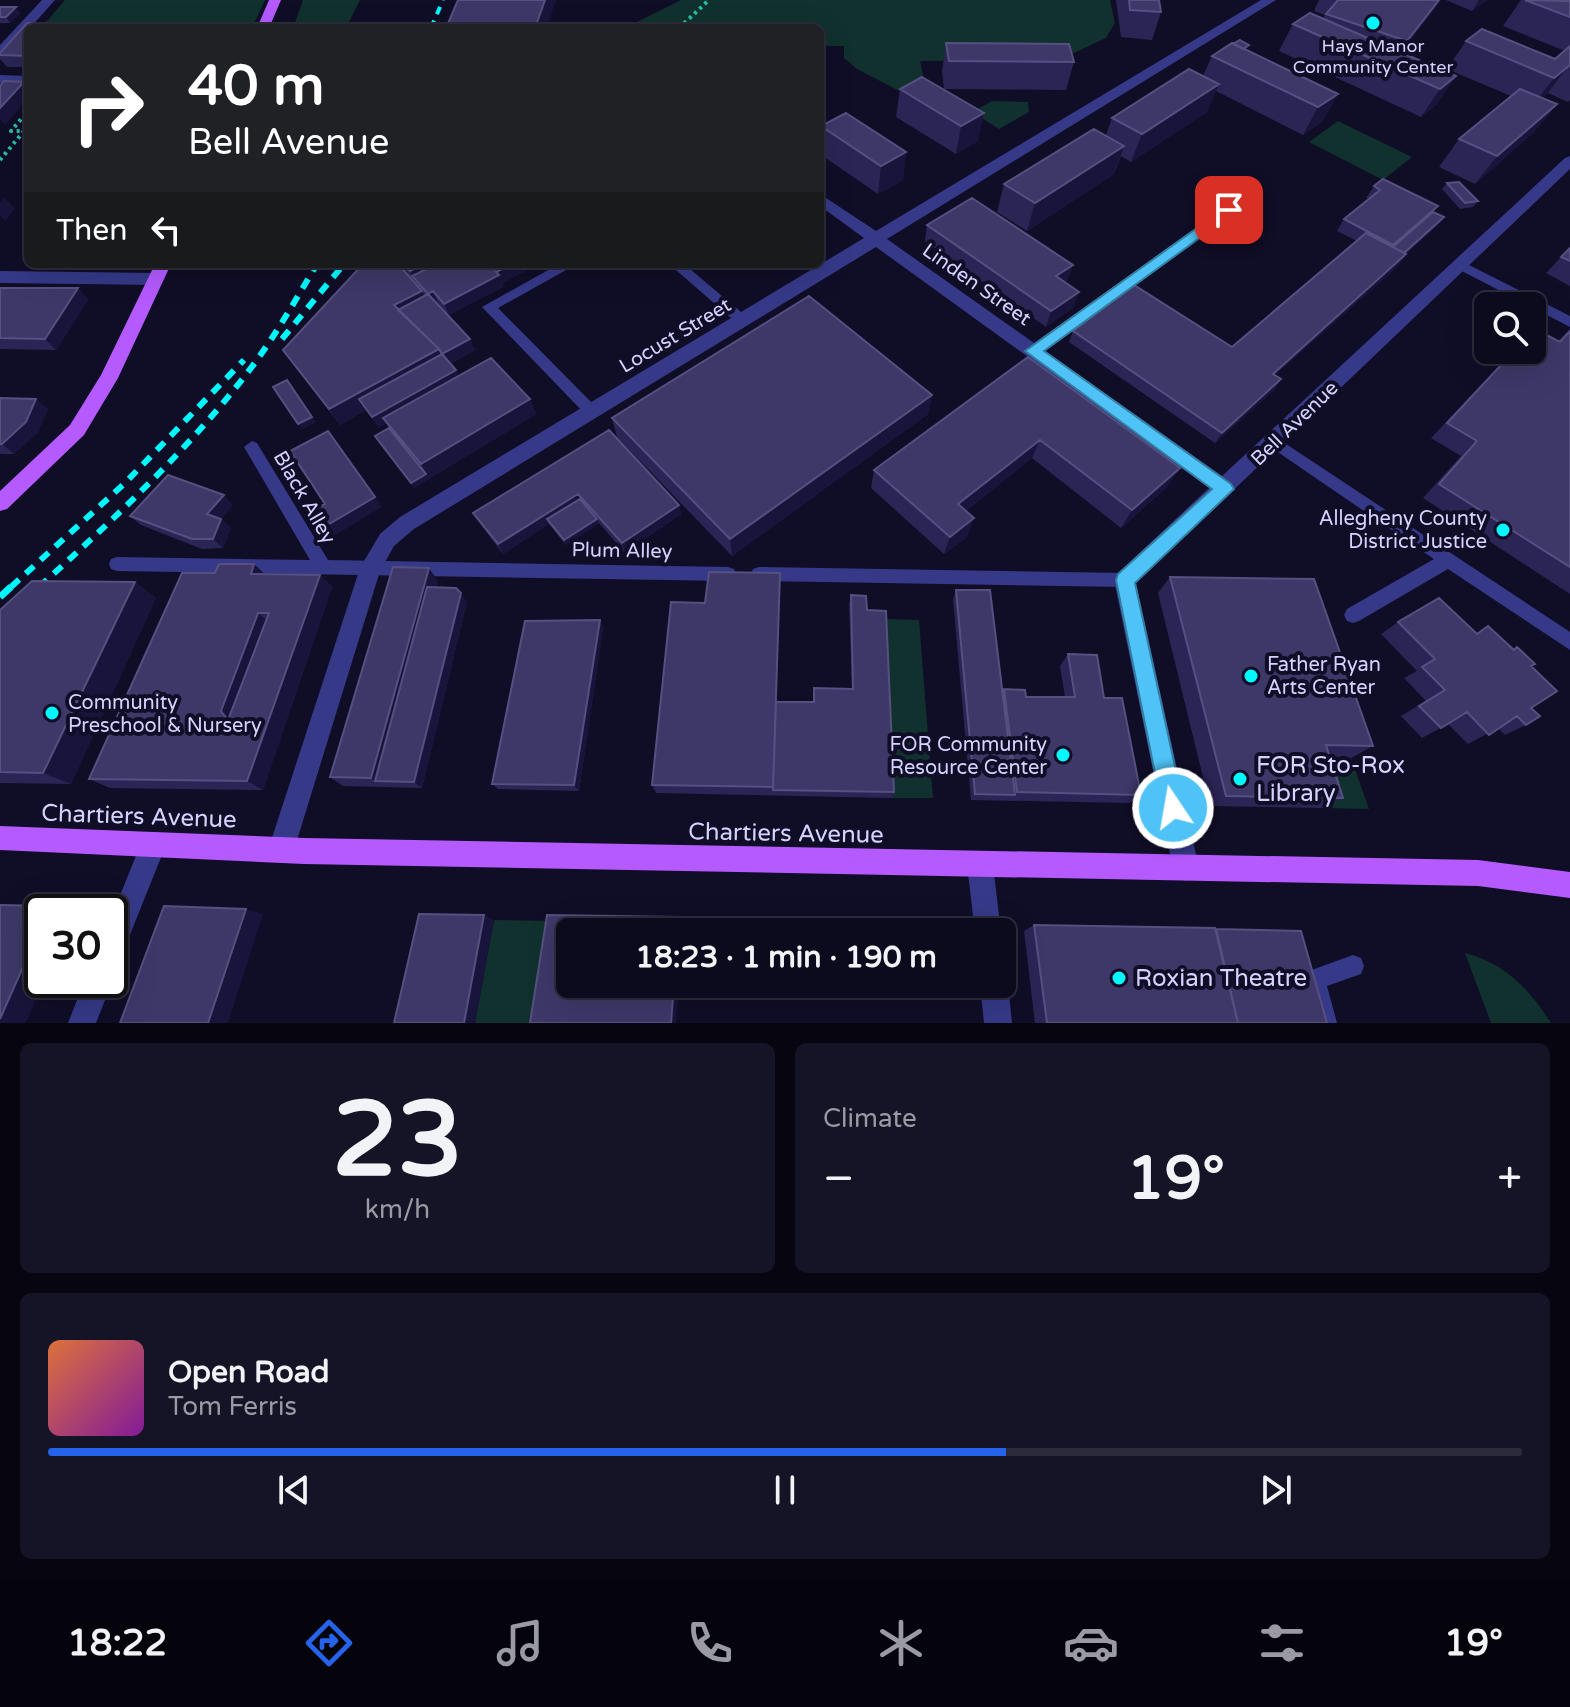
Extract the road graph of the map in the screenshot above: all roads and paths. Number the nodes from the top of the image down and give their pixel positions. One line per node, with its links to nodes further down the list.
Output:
1 (49, 0): 5 (street)
2 (275, 0): 6 (main road)
3 (709, 0): 7 (path)
4 (1270, 0): 19 (street, Locust Street)
5 (27, 24)
6 (265, 24)
7 (683, 24)
8 (24, 27): 9 (street)
9 (0, 53)
10 (0, 79): 11 (street)
11 (24, 80)
12 (24, 116): 14 (path)
13 (24, 131): 15 (path)
14 (24, 131)
15 (0, 160)
16 (1570, 161): 20 (street, Bell Avenue)
17 (1251, 194): 27 (lane)
18 (824, 202): 19 (street, Linden Street)
19 (876, 239): 25 (street, Locust Street); 27 (street, Linden Street)
20 (1461, 265): 26 (lane); 29 (street, Bell Avenue)
21 (562, 268): 28 (lane)
22 (681, 268): 25 (lane)
23 (160, 271): 24 (street); 32 (main road)
24 (0, 277)
25 (742, 320): 28 (street, Locust Street)
26 (1570, 322)
27 (1033, 351): 31 (street, Linden Street)
28 (591, 411): 36 (street, Locust Street)
29 (1274, 442): 31 (street, Bell Avenue); 33 (lane)
30 (252, 447): 35 (lane, Black Alley)
31 (1225, 489): 37 (street, Bell Avenue)
32 (0, 503)
33 (1448, 560): 38 (lane); 39 (lane)
34 (117, 564): 35 (lane, Plum Alley)
35 (323, 567): 36 (lane, Plum Alley)
36 (370, 568): 37 (lane, Plum Alley); 42 (street, Locust Street)
37 (1125, 580): 44 (street)
38 (1353, 615)
39 (1570, 642)
40 (0, 838): 41 (main road, Chartiers Avenue)
41 (153, 845): 42 (main road, Chartiers Avenue); 46 (street)
42 (281, 850): 43 (main road, Chartiers Avenue)
43 (980, 865): 44 (main road, Chartiers Avenue); 47 (street)
44 (1186, 868): 45 (main road, Chartiers Avenue)
45 (1570, 885)
46 (128, 908)
47 (986, 918)
48 (1353, 966): 53 (lane)
49 (92, 998): 51 (street)
50 (995, 998): 52 (street)
51 (82, 1023)
52 (998, 1023)
53 (1326, 1023)

